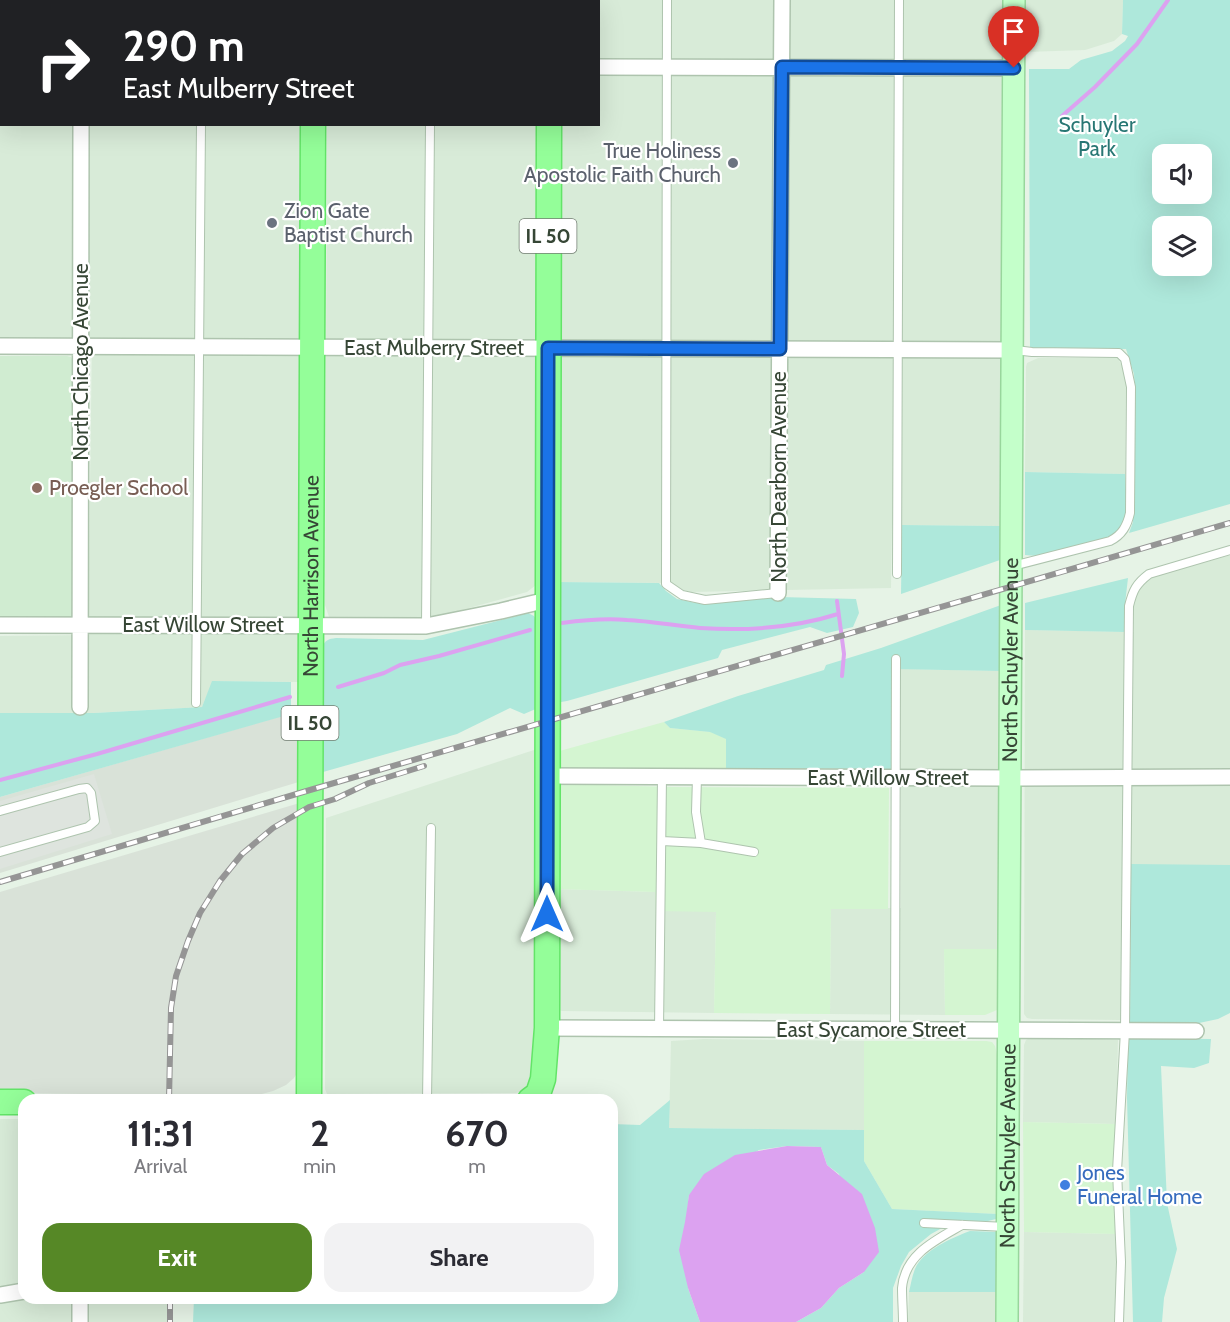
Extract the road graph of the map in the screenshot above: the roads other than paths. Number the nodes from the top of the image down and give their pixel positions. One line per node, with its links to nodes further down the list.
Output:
1 (667, 0): 6 (lane)
2 (782, 0): 7 (street, North Dearborn Avenue)
3 (899, 0): 8 (lane)
4 (1014, 0): 9 (street, North Schuyler Avenue)
5 (600, 67): 6 (street)
6 (667, 67): 7 (street); 21 (lane)
7 (782, 67): 8 (street); 22 (street, North Dearborn Avenue)
8 (899, 68): 9 (street); 23 (lane)
9 (1014, 68): 24 (street, North Schuyler Avenue)
10 (81, 126): 16 (street, North Chicago Avenue)
11 (201, 126): 17 (lane)
12 (312, 126): 18 (main road, North Harrison Avenue / IL 50)
13 (430, 126): 19 (lane)
14 (549, 126): 20 (main road, IL 50)
15 (0, 346): 16 (street, East Mulberry Street)
16 (81, 347): 17 (street, East Mulberry Street); 31 (street, North Chicago Avenue)
17 (199, 347): 18 (street, East Mulberry Street); 32 (lane)
18 (313, 347): 19 (street, East Mulberry Street); 33 (main road, North Harrison Avenue / IL 50)
19 (428, 348): 20 (street, East Mulberry Street); 34 (lane)
20 (548, 348): 21 (street, East Mulberry Street); 29 (main road, IL 50)
21 (666, 348): 22 (street, East Mulberry Street); 28 (lane)
22 (780, 349): 23 (street, East Mulberry Street); 28 (street, North Dearborn Avenue)
23 (898, 349): 24 (street, East Mulberry Street); 27 (lane)
24 (1013, 350): 26 (street, North Schuyler Avenue); 26 (lane)
25 (1230, 550): 42 (lane)
26 (1012, 566): 44 (street, North Schuyler Avenue)
27 (897, 574)
28 (778, 593)
29 (547, 600): 34 (street, East Willow Street); 38 (main road, IL 50)
30 (0, 625): 31 (street, East Willow Street)
31 (81, 625): 32 (street, East Willow Street); 37 (street, North Chicago Avenue)
32 (196, 625): 33 (street, East Willow Street); 36 (lane)
33 (310, 626): 34 (street, East Willow Street); 57 (main road, North Harrison Avenue / IL 50)
34 (426, 626)
35 (896, 659): 41 (lane)
36 (196, 703)
37 (80, 707)
38 (547, 776): 39 (street, East Willow Street); 51 (main road, IL 50)
39 (662, 777): 40 (street, East Willow Street); 47 (lane)
40 (697, 777): 41 (street, East Willow Street); 48 (lane)
41 (896, 777): 44 (street, East Willow Street); 53 (lane)
42 (1128, 777): 43 (street, East Willow Street); 44 (street, East Willow Street); 55 (lane)
43 (1230, 777)
44 (1010, 778): 54 (street, North Schuyler Avenue)
45 (0, 811): 49 (lane)
46 (431, 828): 58 (lane)
47 (662, 841): 48 (lane); 52 (lane)
48 (701, 843): 50 (lane)
49 (0, 852)
50 (754, 852)
51 (547, 1028): 52 (street, East Sycamore Street); 59 (main road, IL 50)
52 (659, 1029): 53 (street, East Sycamore Street)
53 (895, 1030): 54 (street, East Sycamore Street)
54 (1009, 1030): 55 (street, East Sycamore Street); 64 (street, North Schuyler Avenue)
55 (1125, 1030): 56 (street, East Sycamore Street); 71 (lane)
56 (1196, 1031)
57 (309, 1094)
58 (427, 1094)
59 (538, 1094)
60 (0, 1102): 61 (main road)
61 (18, 1102)
62 (924, 1223): 63 (lane)
63 (962, 1225): 64 (lane); 69 (lane)
64 (1008, 1227): 70 (street, North Schuyler Avenue)
65 (18, 1292): 66 (street)
66 (0, 1295)
67 (80, 1304): 68 (street)
68 (80, 1322)
69 (903, 1322)
70 (1007, 1322)
71 (1119, 1322)

